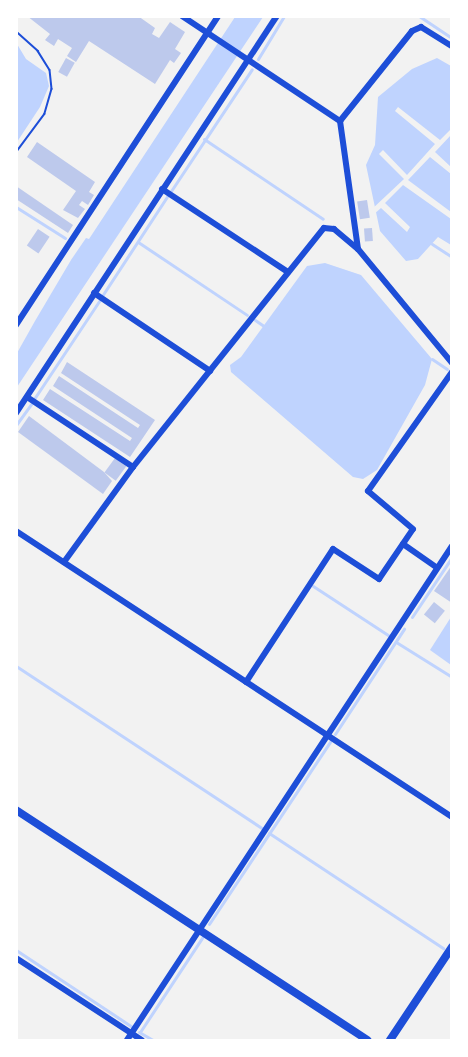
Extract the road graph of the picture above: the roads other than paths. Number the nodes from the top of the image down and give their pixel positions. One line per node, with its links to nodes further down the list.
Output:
1 (182, 16): 4 (street)
2 (218, 16): 4 (street)
3 (277, 16): 6 (street)
4 (206, 32): 6 (street); 12 (street)
5 (452, 46): 7 (street)
6 (248, 60): 7 (street); 8 (street)
7 (340, 121): 9 (street)
8 (162, 189): 10 (street); 11 (street)
9 (358, 249): 10 (street); 13 (street)
10 (288, 272): 14 (street)
11 (94, 293): 14 (street); 16 (street)
12 (16, 325)
13 (452, 363)
14 (210, 371): 18 (street)
15 (452, 372): 20 (street)
16 (27, 397): 17 (street); 18 (street)
17 (16, 413)
18 (133, 467): 22 (street)
19 (16, 531): 22 (street)
20 (403, 544): 23 (street); 24 (street)
21 (452, 546): 23 (street)
22 (64, 562): 24 (street)
23 (436, 567): 25 (street)
24 (246, 682): 25 (street)
25 (327, 735): 27 (street); 28 (street)
26 (16, 810): 28 (street)
27 (452, 817)
28 (199, 931): 31 (street); 34 (street)
29 (452, 947): 35 (street)
30 (16, 958): 31 (street)
31 (131, 1033): 32 (street); 33 (street)
32 (126, 1041)
33 (142, 1041)
34 (368, 1041)
35 (390, 1041)

